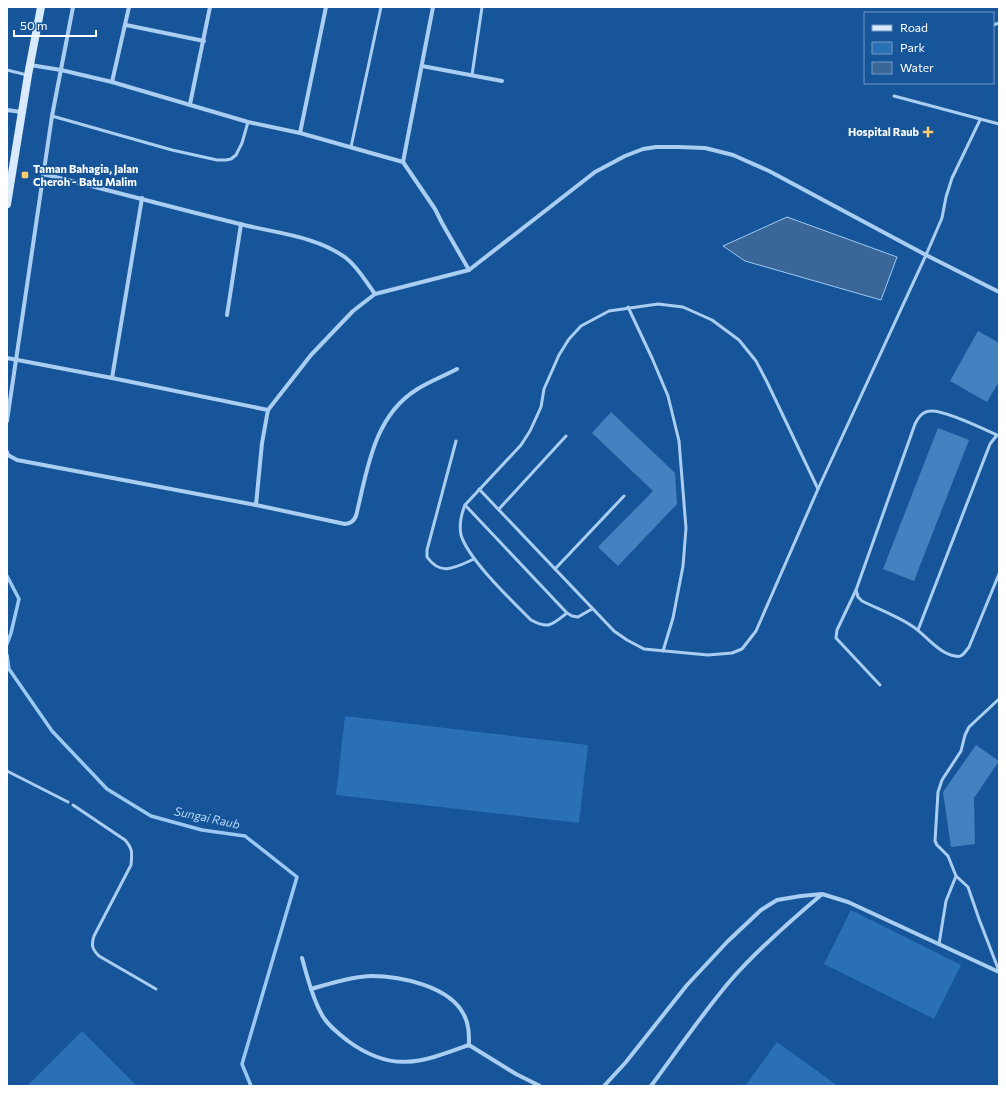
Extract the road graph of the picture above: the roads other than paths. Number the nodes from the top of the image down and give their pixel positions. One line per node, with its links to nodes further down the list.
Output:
1 (41, 7): 11 (main road)
2 (73, 7): 14 (street)
3 (129, 7): 9 (street)
4 (210, 7): 10 (street)
5 (326, 7): 27 (street)
6 (381, 7): 28 (lane)
7 (433, 7): 12 (street)
8 (482, 7): 16 (lane)
9 (126, 25): 10 (street); 18 (street)
10 (204, 40): 20 (street)
11 (30, 65): 14 (street); 15 (main road)
12 (422, 66): 16 (street); 29 (street)
13 (7, 70): 15 (lane)
14 (61, 70): 18 (street); 23 (street)
15 (28, 75): 22 (main road)
16 (472, 75): 17 (street)
17 (502, 81)
18 (112, 82): 20 (street)
19 (894, 96): 24 (lane)
20 (190, 104): 25 (street)
21 (7, 110): 22 (street)
22 (21, 112): 31 (main road)
23 (52, 116): 25 (lane); 30 (street)
24 (980, 120): 26 (lane); 35 (lane)
25 (248, 122): 27 (street)
26 (999, 124)
27 (300, 133): 28 (street)
28 (351, 147): 29 (street)
29 (403, 162): 36 (street)
30 (43, 174): 32 (street); 42 (street)
31 (8, 191): 33 (main road)
32 (142, 198): 34 (street); 44 (street)
33 (7, 204)
34 (241, 224): 38 (street); 40 (street)
35 (926, 255): 36 (street); 37 (street); 52 (lane)
36 (469, 270): 38 (street)
37 (999, 292)
38 (375, 294): 45 (street)
39 (628, 307): 51 (lane); 52 (lane); 64 (lane)
40 (227, 316)
41 (7, 358): 42 (street)
42 (15, 360): 44 (street); 46 (street)
43 (457, 369): 54 (street)
44 (112, 378): 45 (street)
45 (268, 410): 54 (street)
46 (7, 421)
47 (998, 435): 60 (lane); 63 (lane)
48 (566, 436): 56 (lane)
49 (456, 441): 57 (lane)
50 (7, 452): 54 (street)
51 (479, 489): 55 (lane); 56 (lane)
52 (818, 489): 64 (lane)
53 (624, 496): 58 (lane)
54 (256, 505)
55 (465, 505): 57 (lane); 62 (lane)
56 (499, 509): 58 (lane)
57 (474, 559): 62 (lane)
58 (555, 569): 61 (lane)
59 (999, 574): 63 (lane)
60 (856, 590): 63 (lane); 65 (lane)
61 (592, 609): 62 (lane); 64 (lane)
62 (567, 613)
63 (918, 630)
64 (663, 651)
65 (880, 685)
66 (999, 700): 70 (lane)
67 (7, 771): 68 (lane)
68 (68, 802)
69 (74, 805): 75 (lane)
70 (956, 876): 72 (lane); 74 (lane)
71 (822, 894): 72 (street); 79 (street); 80 (street)
72 (939, 944): 74 (street)
73 (302, 958): 76 (street)
74 (999, 971)
75 (156, 989)
76 (311, 989): 77 (street); 77 (street)
77 (469, 1045): 78 (street)
78 (540, 1086)
79 (604, 1086)
80 (651, 1086)

